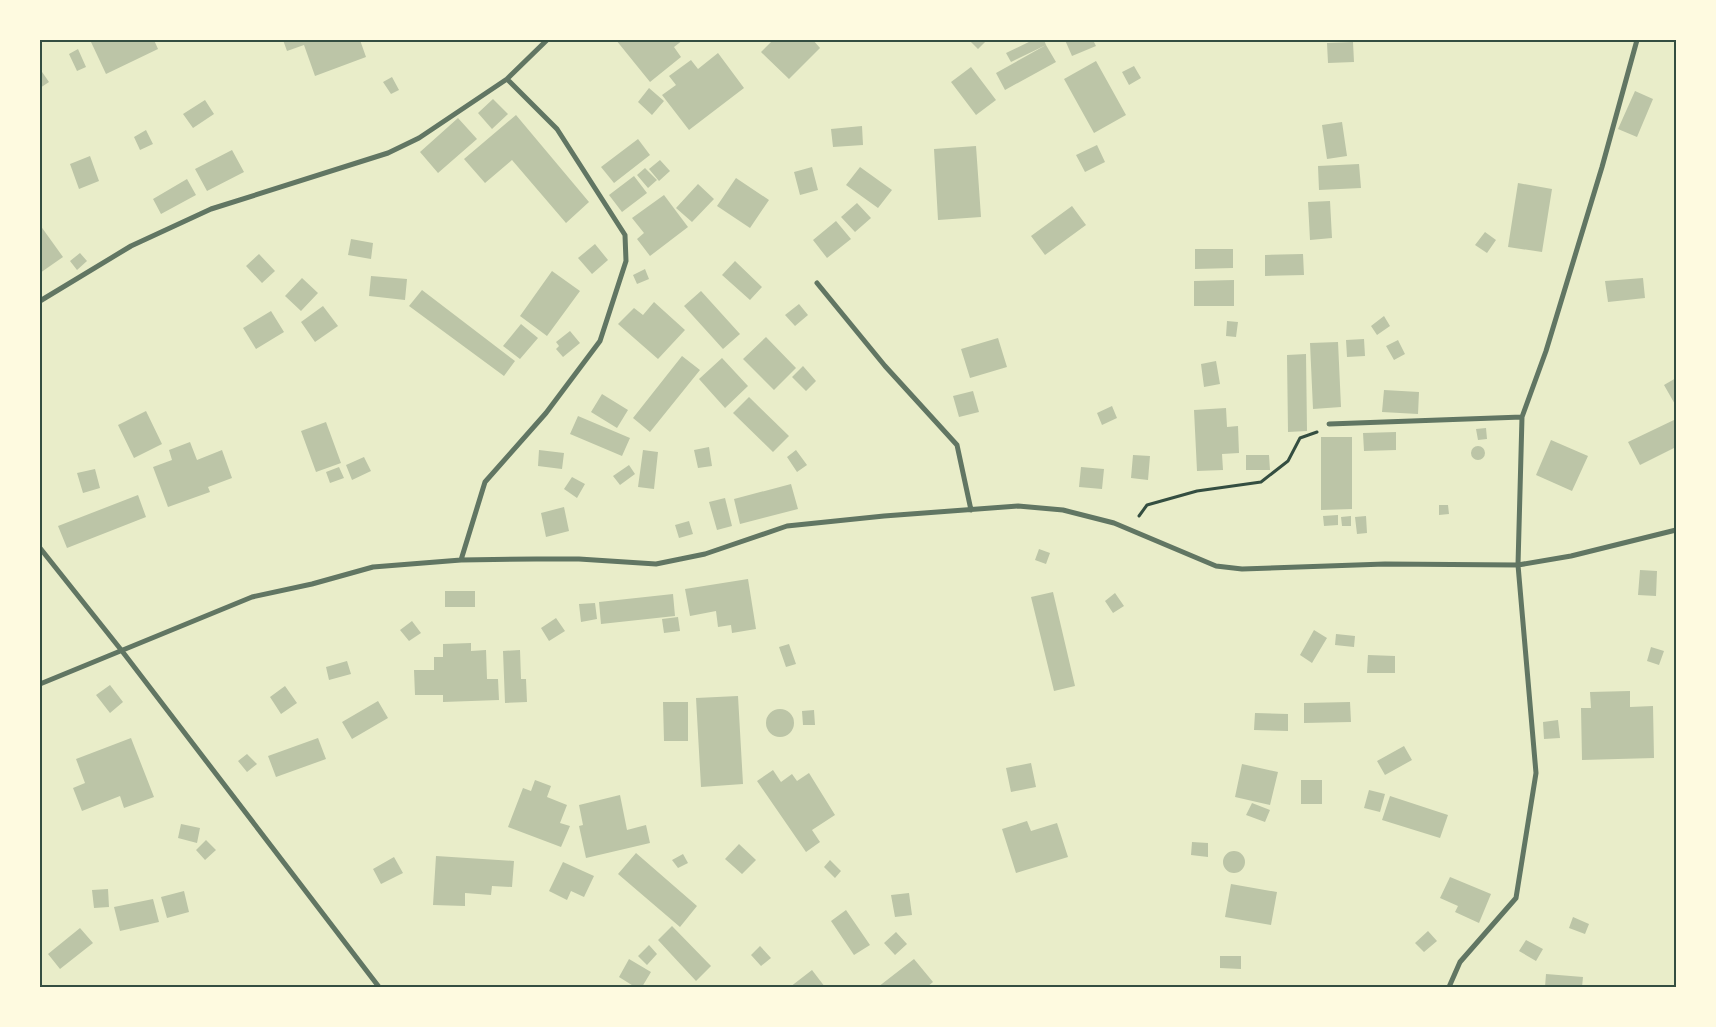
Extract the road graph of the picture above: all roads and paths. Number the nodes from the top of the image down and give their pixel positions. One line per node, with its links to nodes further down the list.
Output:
1 (547, 40): 3 (street)
2 (1637, 40): 6 (street)
3 (507, 79): 5 (street); 12 (street)
4 (817, 283): 8 (street)
5 (40, 301)
6 (1522, 417): 7 (street); 13 (street)
7 (1329, 424): 9 (path)
8 (971, 510): 9 (street); 12 (street)
9 (1131, 530): 13 (street)
10 (1676, 530): 13 (street)
11 (40, 548): 14 (street)
12 (461, 560): 14 (street)
13 (1518, 565): 17 (street)
14 (122, 651): 15 (street); 16 (street)
15 (40, 684)
16 (379, 987)
17 (1449, 987)

